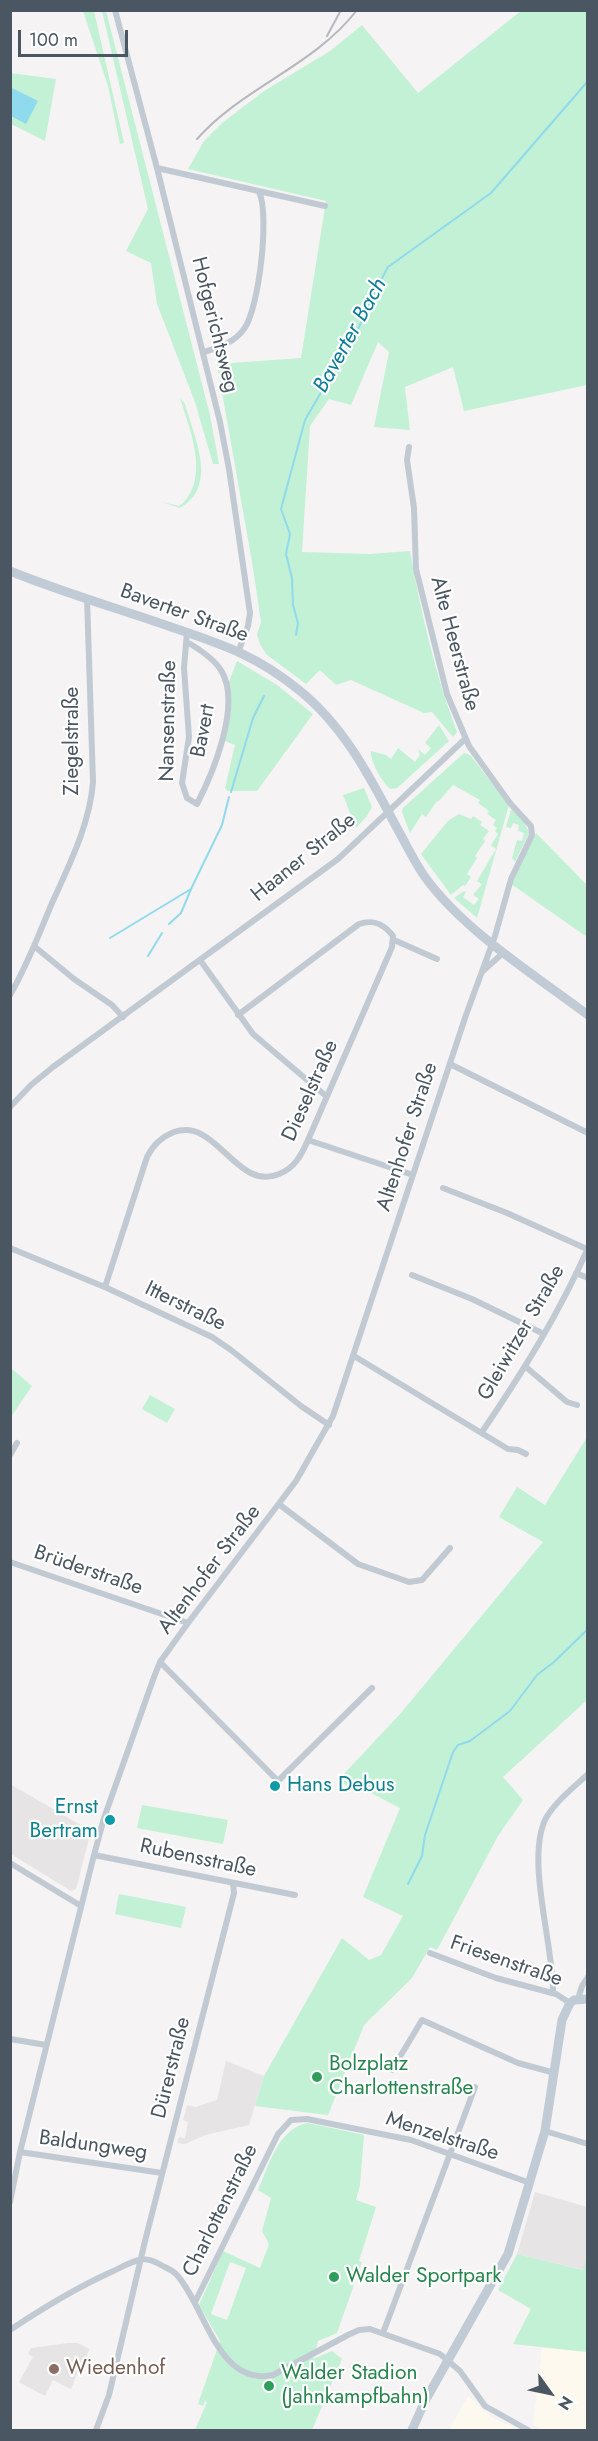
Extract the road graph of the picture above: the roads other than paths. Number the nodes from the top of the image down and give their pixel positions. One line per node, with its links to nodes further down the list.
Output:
1 (114, 10): 2 (street, Hofgerichtsweg)
2 (157, 168): 3 (street); 5 (street, Hofgerichtsweg)
3 (259, 192): 4 (street); 5 (street)
4 (325, 206)
5 (204, 352): 10 (street, Hofgerichtsweg)
6 (409, 447): 11 (street, Alte Heerstraße)
7 (10, 571): 8 (main road, Baverter Straße)
8 (87, 598): 9 (main road, Baverter Straße); 16 (street, Ziegelstraße)
9 (187, 637): 10 (main road, Baverter Straße); 12 (street, Nansenstraße); 12 (street, Bavert)
10 (239, 650): 13 (main road, Baverter Straße)
11 (465, 739): 13 (street); 15 (street, Alte Heerstraße)
12 (197, 804)
13 (388, 811): 15 (main road); 19 (street, Haaner Straße)
14 (394, 940): 18 (street); 22 (street); 26 (street, Dieselstraße)
15 (493, 942): 17 (main road); 20 (street, Altenhofer Straße)
16 (34, 946): 21 (street, Ziegelstraße); 24 (street)
17 (504, 952): 20 (street); 23 (main road)
18 (437, 959)
19 (200, 960): 22 (street); 24 (street, Haaner Straße)
20 (480, 973): 25 (street, Altenhofer Straße)
21 (10, 995)
22 (238, 1015): 26 (street)
23 (588, 1015)
24 (123, 1017): 27 (street, Haaner Straße)
25 (450, 1064): 28 (street); 30 (street, Altenhofer Straße)
26 (326, 1096): 29 (street, Dieselstraße)
27 (10, 1107)
28 (588, 1133)
29 (308, 1140): 30 (street); 37 (street, Dieselstraße)
30 (413, 1175): 39 (street, Altenhofer Straße)
31 (443, 1188): 33 (street)
32 (10, 1248): 37 (street, Itterstraße)
33 (587, 1249): 34 (street, Gleiwitzer Straße)
34 (576, 1273): 36 (street); 38 (street, Gleiwitzer Straße)
35 (412, 1275): 38 (street)
36 (588, 1278)
37 (105, 1287): 42 (street, Itterstraße)
38 (544, 1334): 40 (street, Gleiwitzer Straße)
39 (354, 1356): 42 (street, Altenhofer Straße); 43 (street)
40 (525, 1367): 41 (street); 43 (street, Gleiwitzer Straße)
41 (577, 1405)
42 (329, 1425): 47 (street, Altenhofer Straße)
43 (482, 1432): 45 (street)
44 (17, 1443): 46 (street)
45 (526, 1454)
46 (10, 1455)
47 (280, 1505): 48 (street); 50 (street, Altenhofer Straße)
48 (450, 1548)
49 (10, 1562): 50 (street, Brüderstraße)
50 (188, 1623): 51 (street, Altenhofer Straße)
51 (160, 1662): 52 (street); 54 (street, Altenhofer Straße)
52 (372, 1688)
53 (588, 1774): 61 (street)
54 (94, 1855): 56 (street, Rubensstraße); 58 (street, Altenhofer Straße)
55 (10, 1863): 58 (street)
56 (233, 1884): 57 (street, Rubensstraße); 74 (street, Dürerstraße)
57 (296, 1895)
58 (81, 1906): 64 (street, Altenhofer Straße)
59 (430, 1953): 61 (street, Friesenstraße)
60 (588, 1977): 62 (street)
61 (553, 1993): 62 (street, Friesenstraße)
62 (578, 2000): 66 (main road)
63 (10, 2039): 64 (street)
64 (46, 2046): 71 (street, Altenhofer Straße)
65 (392, 2070): 66 (street)
66 (555, 2073): 68 (main road)
67 (475, 2087): 72 (street)
68 (545, 2131): 70 (street); 75 (main road)
69 (278, 2134): 72 (street, Menzelstraße); 78 (street, Charlottenstraße)
70 (588, 2144)
71 (20, 2152): 73 (street, Altenhofer Straße); 74 (street, Baldungweg)
72 (450, 2155): 75 (street, Menzelstraße); 80 (street)
73 (14, 2160): 76 (street, Altenhofer Straße)
74 (162, 2173): 77 (street, Dürerstraße)
75 (530, 2183): 81 (main road)
76 (10, 2202)
77 (140, 2260): 78 (street); 79 (street); 82 (street, Dürerstraße)
78 (195, 2302): 80 (street)
79 (10, 2330)
80 (383, 2333): 81 (street)
81 (449, 2361): 83 (main road); 84 (street)
82 (96, 2430)
83 (412, 2430)
84 (528, 2430)

